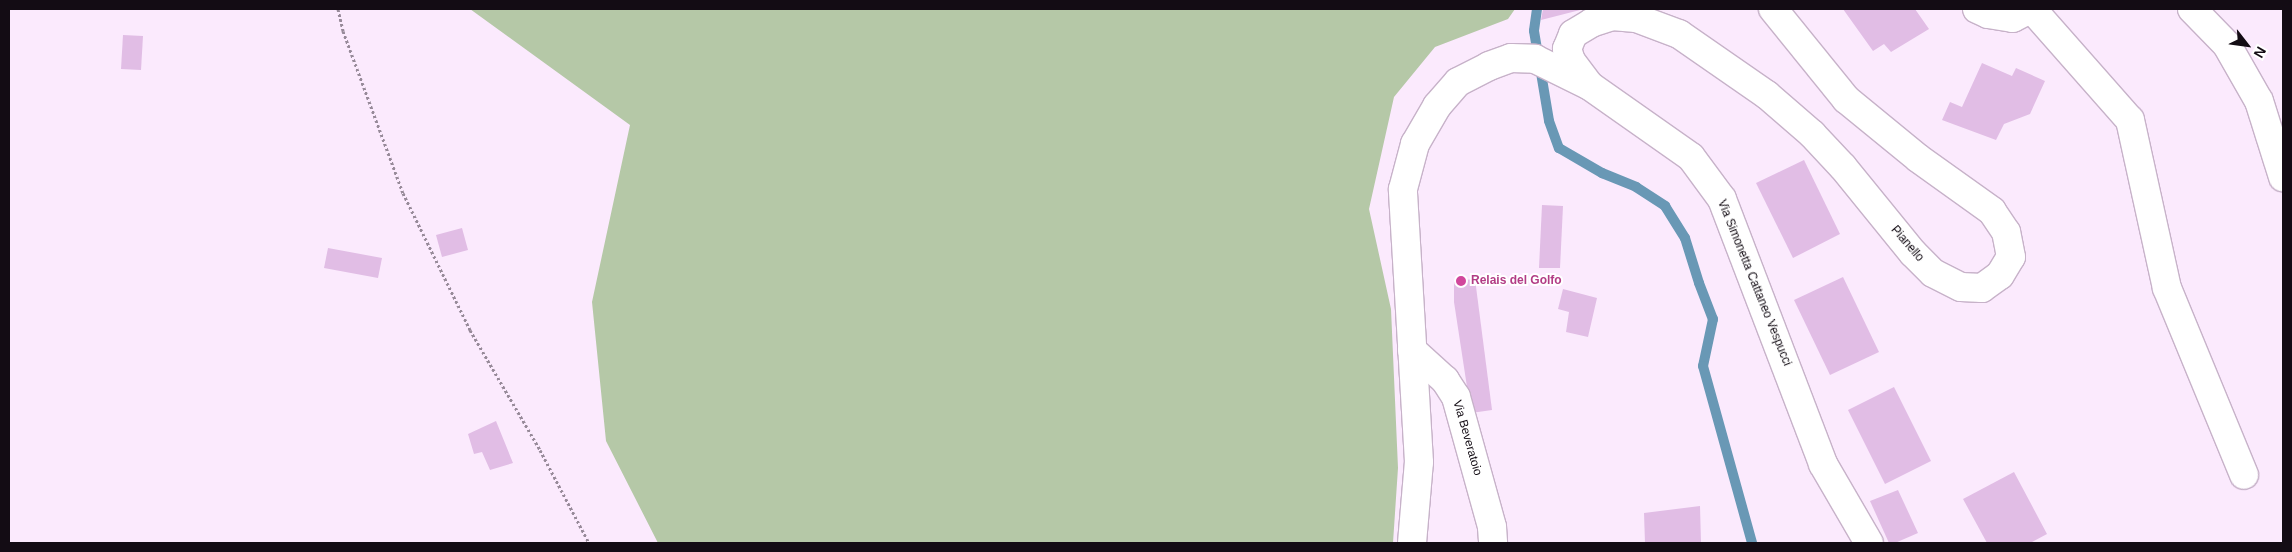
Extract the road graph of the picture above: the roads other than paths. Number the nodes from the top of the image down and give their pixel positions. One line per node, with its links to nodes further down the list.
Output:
1 (1773, 9): 5 (street, Pianello)
2 (1977, 9): 3 (street)
3 (2031, 9): 8 (street)
4 (2192, 9): 6 (street)
5 (1590, 86): 7 (street, Via Simonetta Cattaneo Vespucci); 11 (street, Via Simonetta Cattaneo Vespucci)
6 (2283, 177)
7 (1412, 350): 9 (street, Via Simonetta Cattaneo Vespucci); 10 (street, Via Beveratoio)
8 (2244, 475)
9 (1412, 543)
10 (1493, 543)
11 (1869, 543)

